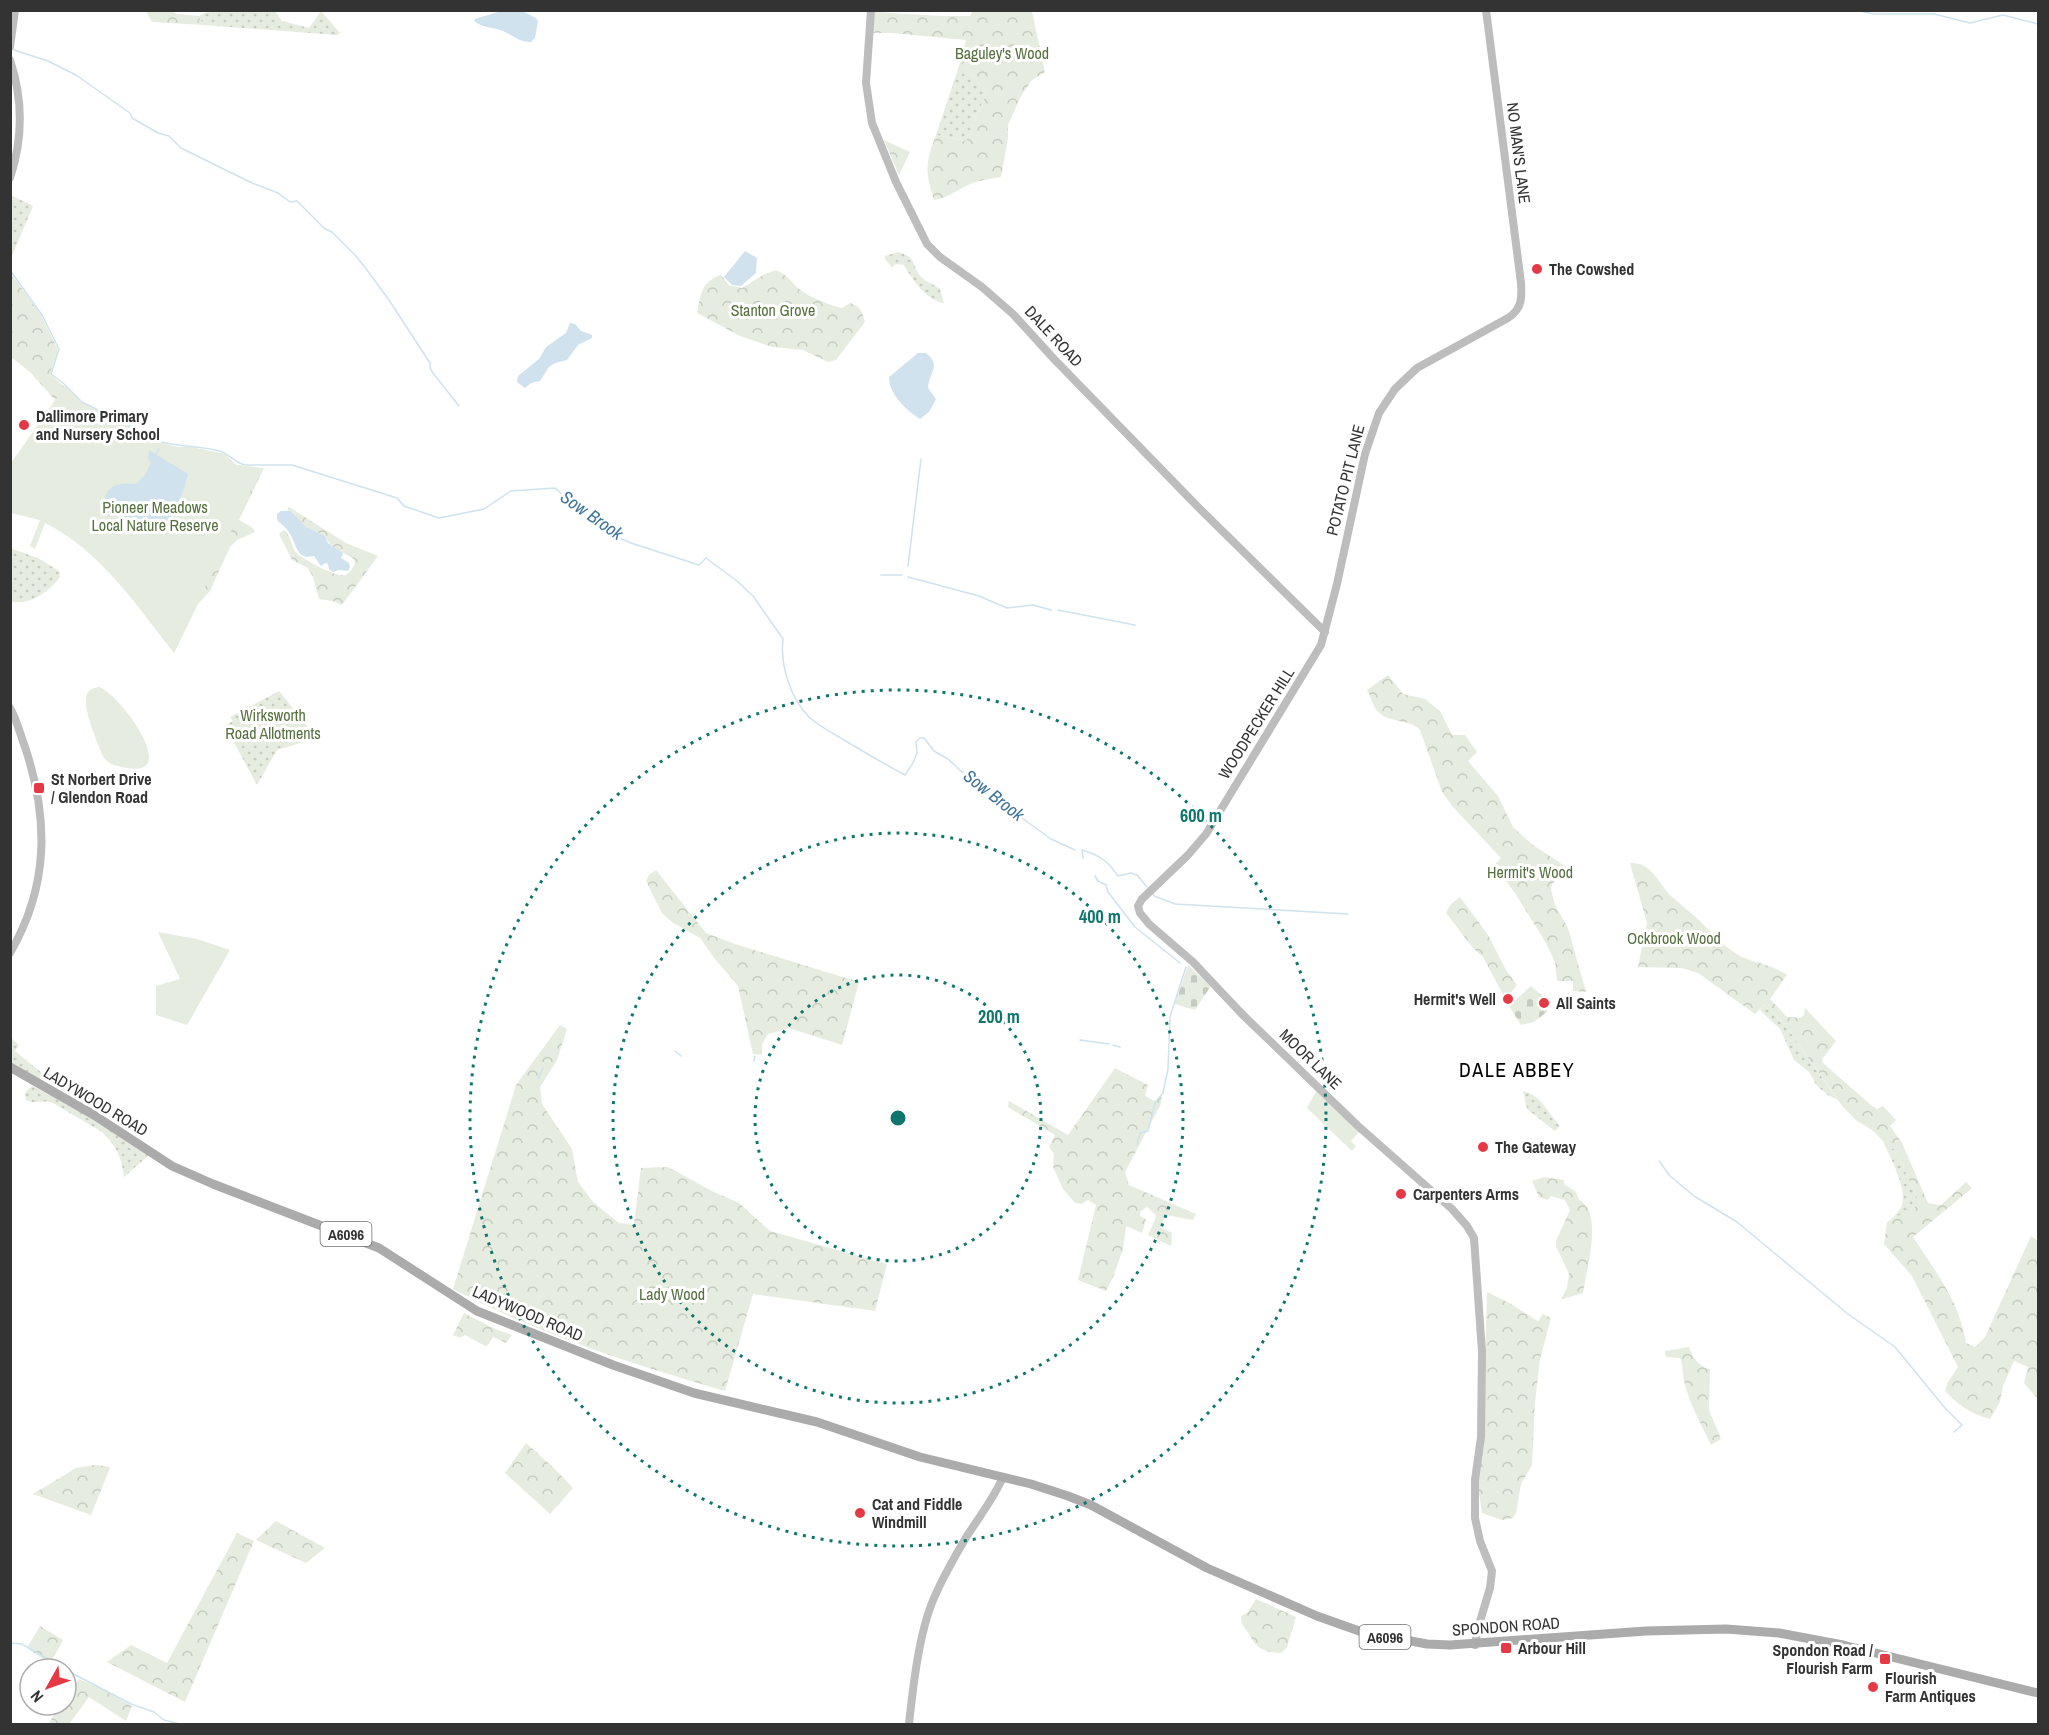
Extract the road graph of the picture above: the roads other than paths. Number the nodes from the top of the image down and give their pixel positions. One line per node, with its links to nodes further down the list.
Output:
1 (15, 10): 4 (street)
2 (871, 10): 8 (street, DALE ROAD)
3 (1486, 10): 7 (street, NO MAN'S LANE)
4 (10, 47)
5 (10, 60): 6 (street)
6 (10, 178)
7 (1521, 299): 8 (street, POTATO PIT LANE)
8 (1325, 632): 10 (street, WOODPECKER HILL)
9 (10, 708): 11 (street)
10 (1138, 909): 14 (street, MOOR LANE)
11 (10, 953)
12 (10, 1067): 13 (main road, LADYWOOD ROAD / A6096)
13 (1003, 1477): 14 (main road, SPONDON ROAD / A6096); 16 (street)
14 (1474, 1645): 15 (main road, SPONDON ROAD / A6096)
15 (2038, 1693)
16 (909, 1725)

